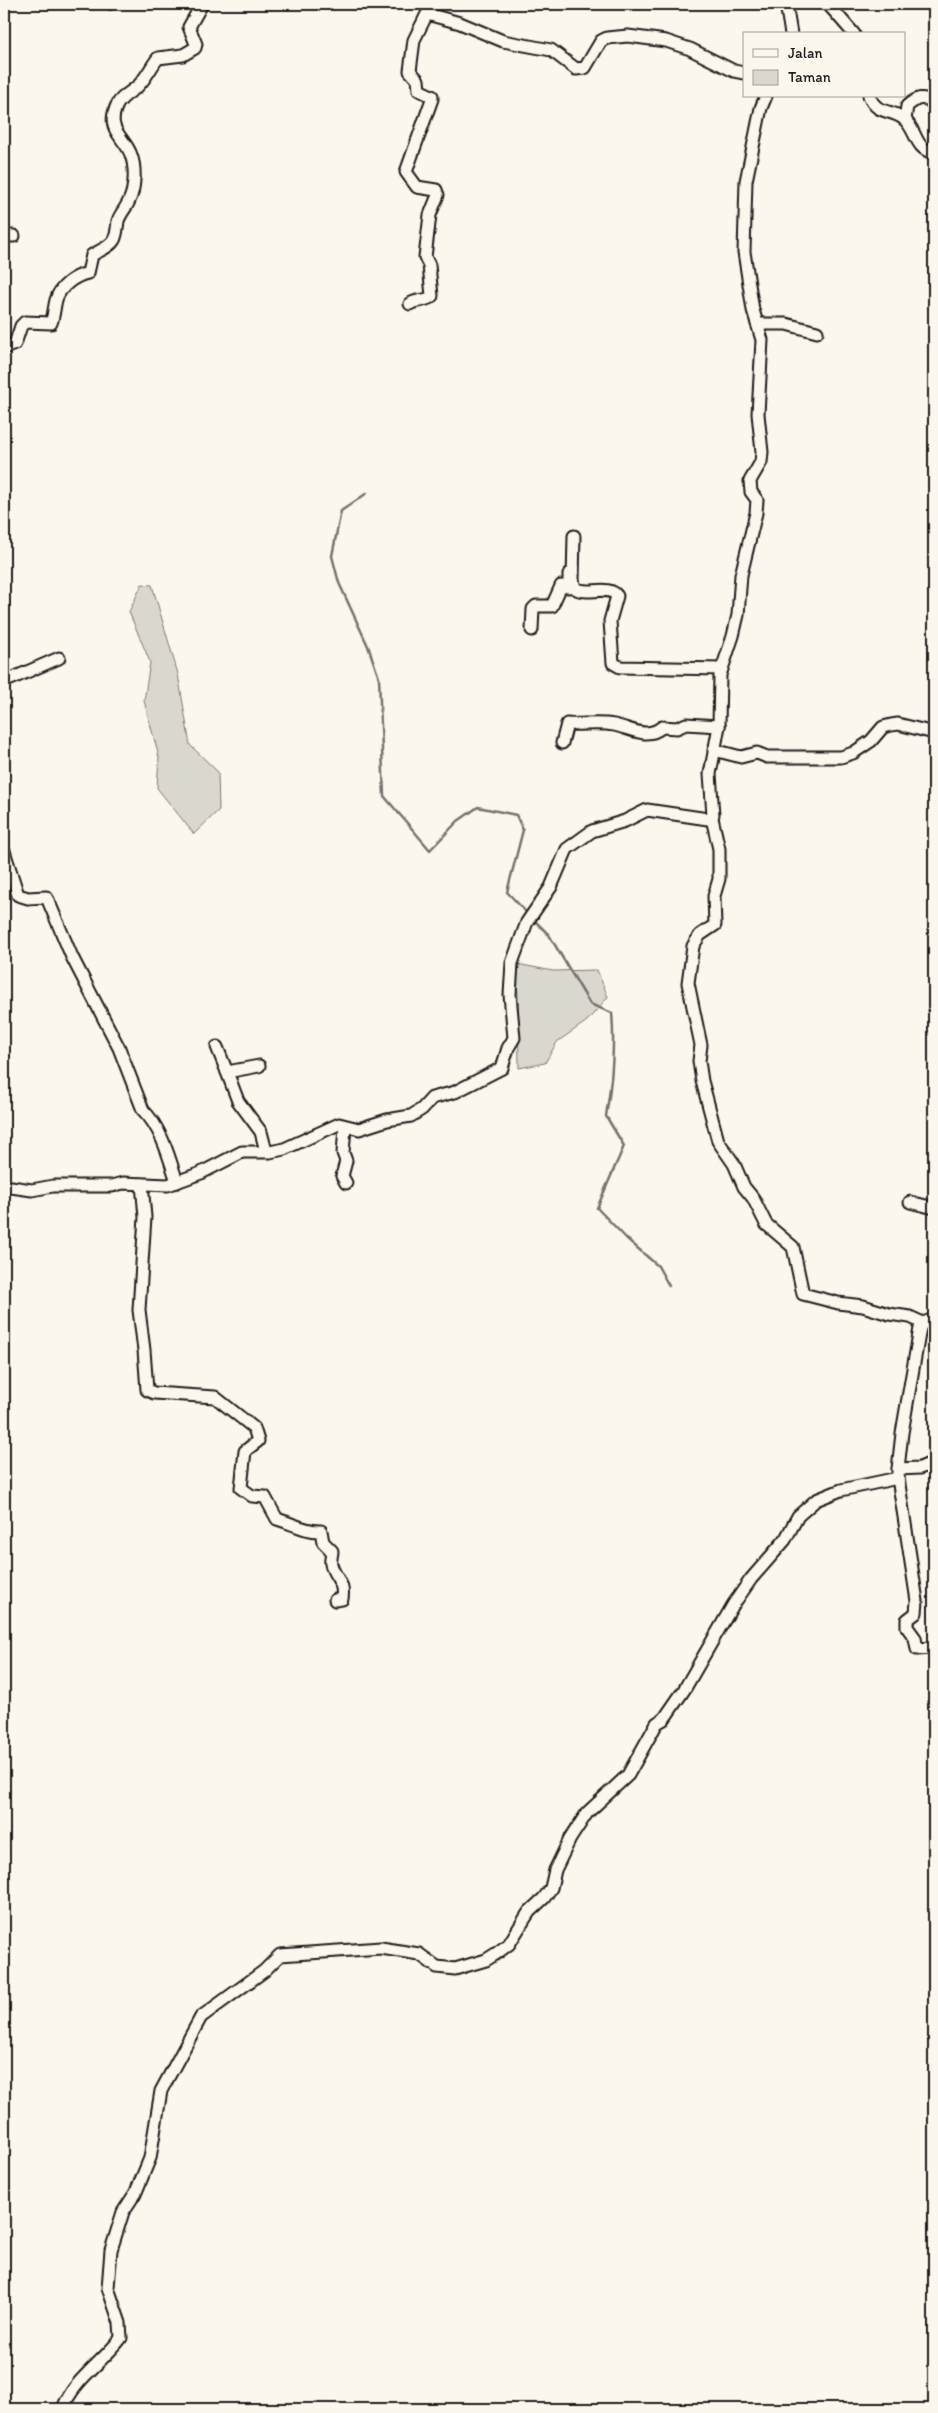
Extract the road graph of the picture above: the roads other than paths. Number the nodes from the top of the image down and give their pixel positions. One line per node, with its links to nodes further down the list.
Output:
1 (202, 4): 16 (street)
2 (786, 4): 5 (street)
3 (828, 4): 6 (street)
4 (428, 9): 7 (street); 13 (street)
5 (791, 32)
6 (852, 32)
7 (743, 73)
8 (765, 98): 14 (street)
9 (870, 98): 11 (street)
10 (934, 103): 11 (street)
11 (905, 120): 12 (street)
12 (934, 153)
13 (410, 304)
14 (757, 324): 15 (street); 19 (street)
15 (817, 332)
16 (4, 348)
17 (532, 630): 19 (street)
18 (59, 658): 20 (street)
19 (722, 670): 21 (street)
20 (4, 682)
21 (719, 726): 23 (street); 24 (street)
22 (934, 733): 24 (street)
23 (562, 743)
24 (714, 750): 25 (street)
25 (712, 818): 30 (street); 38 (street)
26 (4, 851): 32 (street)
27 (217, 1047): 29 (street)
28 (258, 1066): 29 (street)
29 (227, 1072): 31 (street)
30 (345, 1127): 31 (street); 33 (street)
31 (266, 1151): 32 (street)
32 (177, 1182): 34 (street)
33 (346, 1183)
34 (142, 1184): 35 (street); 41 (street)
35 (4, 1186)
36 (910, 1202): 37 (street)
37 (934, 1208)
38 (929, 1321): 40 (street)
39 (934, 1462): 40 (street)
40 (898, 1473): 42 (street); 43 (street)
41 (335, 1600)
42 (934, 1648)
43 (63, 2409)

